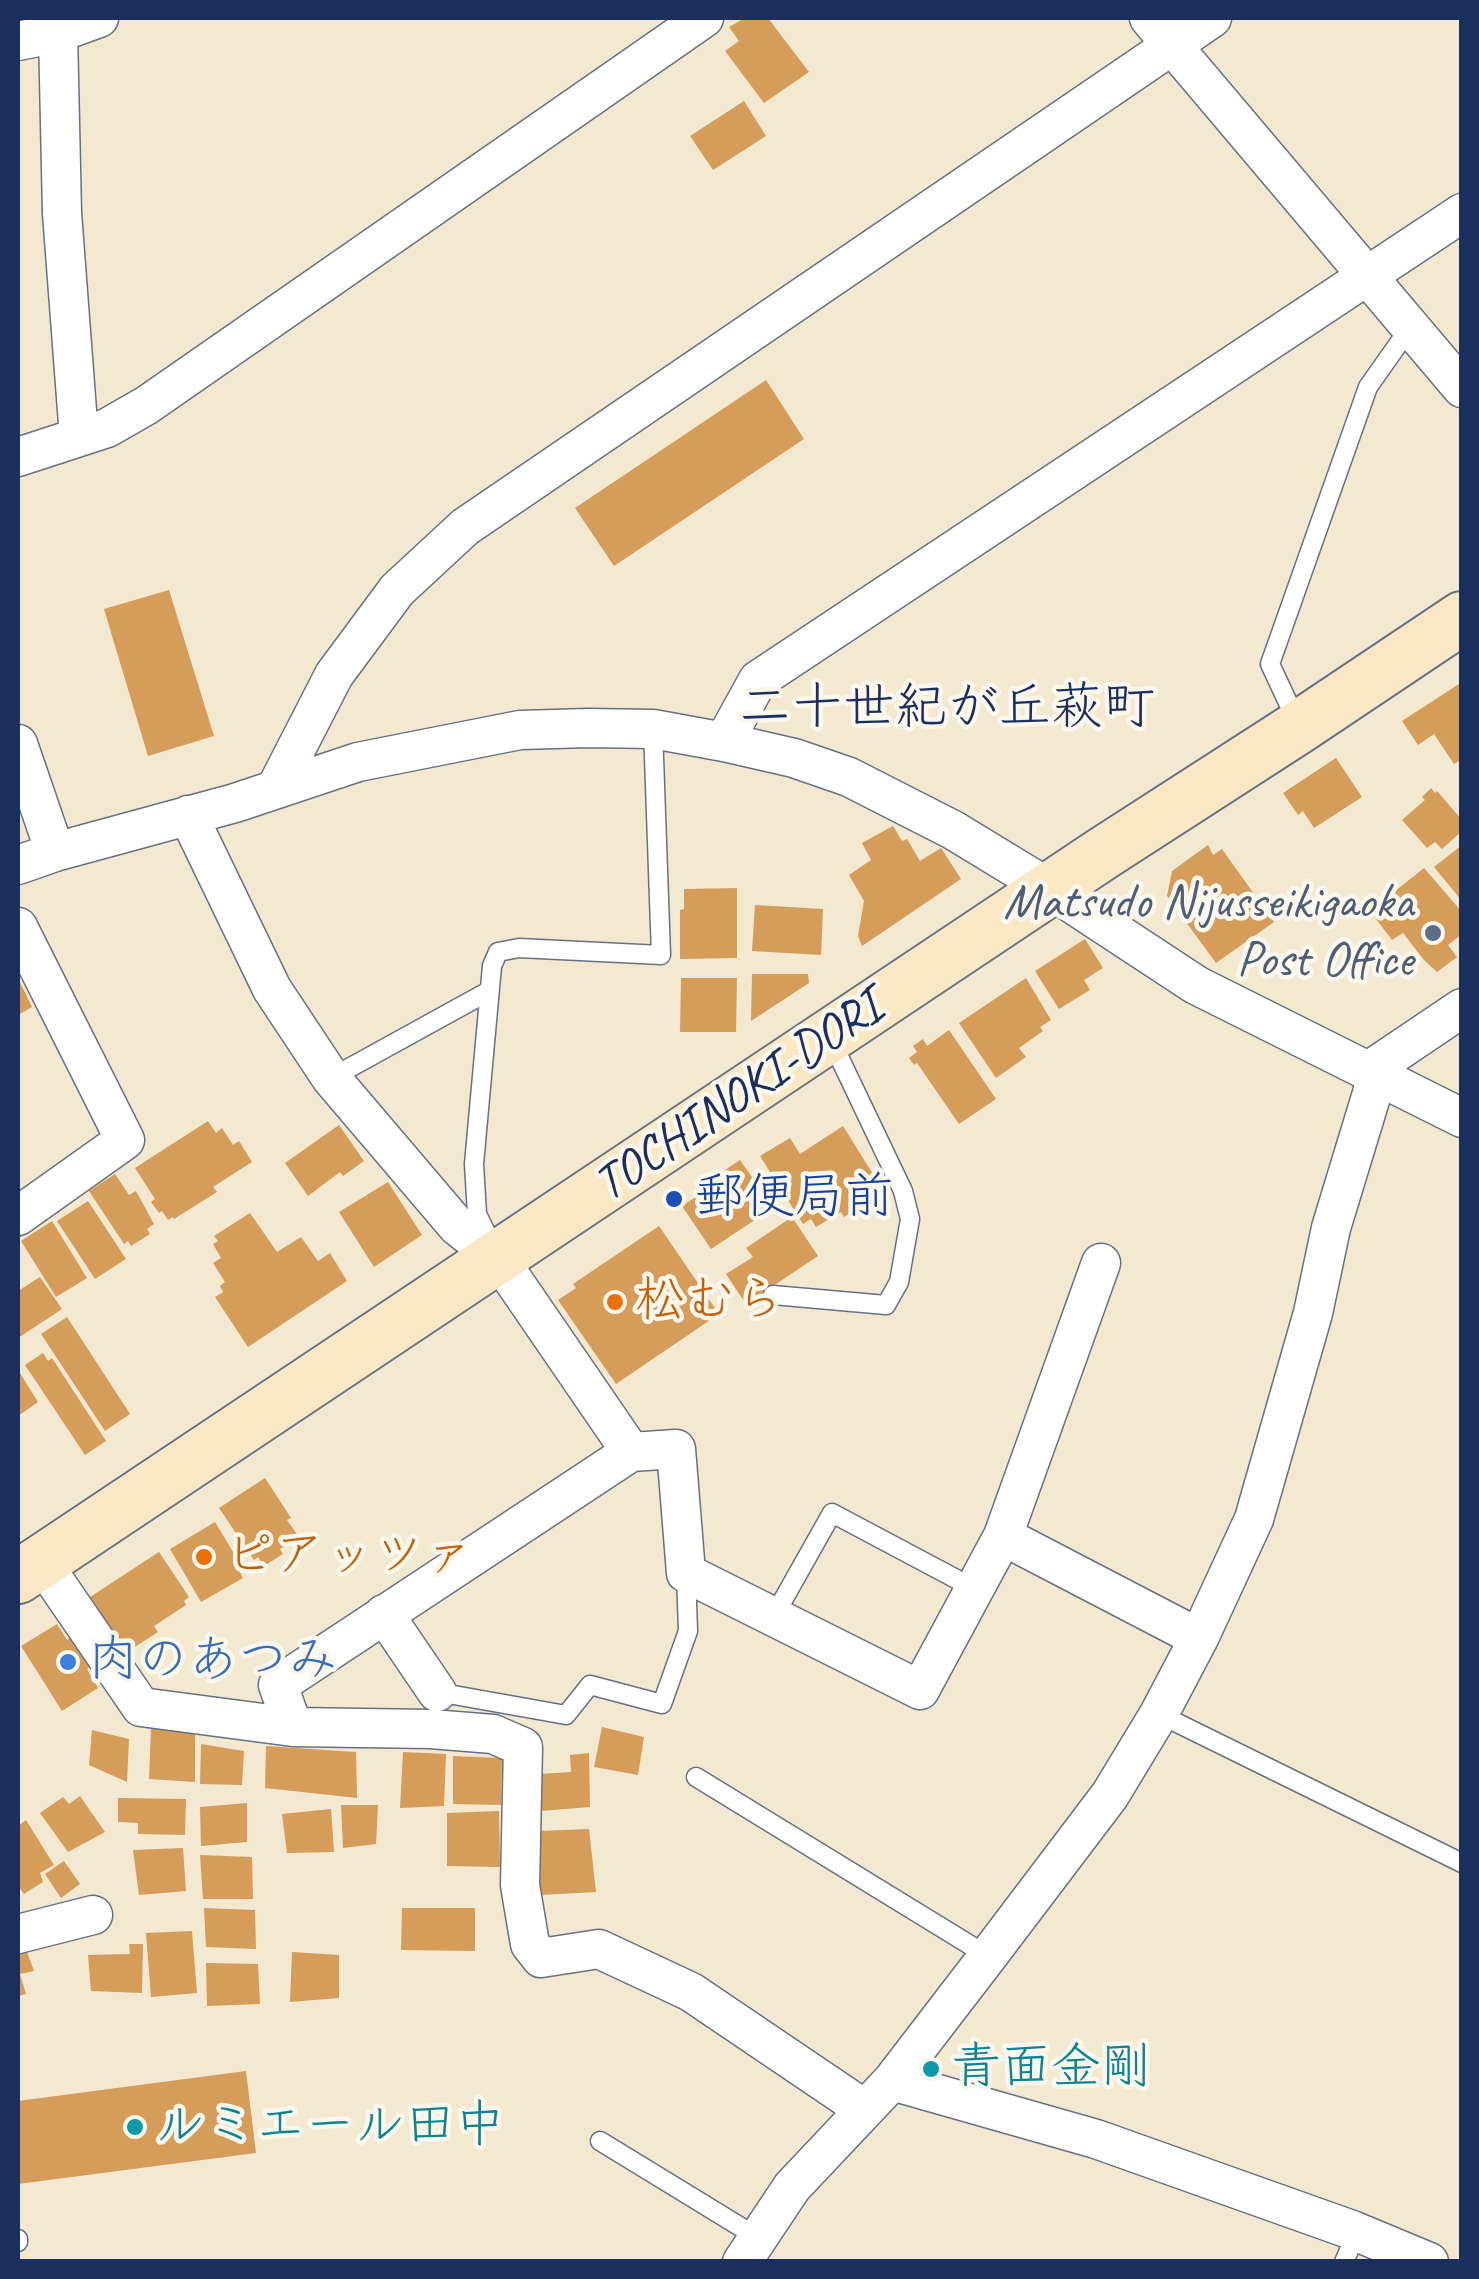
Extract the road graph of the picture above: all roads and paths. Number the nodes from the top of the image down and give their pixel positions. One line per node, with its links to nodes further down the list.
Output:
1 (98, 18): 4 (street)
2 (704, 18): 11 (street)
3 (1212, 18): 5 (street)
4 (60, 25): 6 (street); 11 (street)
5 (1160, 31): 8 (street); 18 (street)
6 (18, 40)
7 (1462, 213): 8 (street)
8 (1368, 276): 9 (street); 16 (street)
9 (1411, 326): 10 (street); 14 (lane)
10 (1462, 388)
11 (79, 436): 12 (street)
12 (18, 457)
13 (1462, 618): 14 (street, TOCHINOKI-DORI)
14 (1300, 727): 22 (street, TOCHINOKI-DORI)
15 (654, 729): 16 (street); 18 (street); 24 (lane)
16 (724, 742): 22 (street)
17 (18, 744): 20 (street)
18 (276, 788): 19 (street)
19 (188, 815): 20 (street); 28 (street)
20 (55, 852): 21 (street)
21 (18, 865)
22 (1050, 889): 26 (street, TOCHINOKI-DORI); 27 (street)
23 (18, 926): 30 (street)
24 (489, 991): 28 (lane); 31 (lane)
25 (1462, 1008): 27 (street)
26 (830, 1037): 31 (street, TOCHINOKI-DORI); 33 (lane)
27 (1372, 1074): 29 (street); 41 (street)
28 (331, 1078): 31 (street)
29 (1462, 1118)
30 (18, 1216)
31 (498, 1258): 34 (street); 36 (street, TOCHINOKI-DORI)
32 (1102, 1263): 35 (street)
33 (774, 1294)
34 (631, 1452): 37 (street); 39 (street)
35 (1003, 1536): 38 (street); 41 (street)
36 (29, 1569): 44 (street)
37 (686, 1573): 40 (street); 42 (lane)
38 (974, 1589): 40 (lane); 40 (street)
39 (384, 1614): 42 (street); 44 (street)
40 (774, 1616)
41 (1199, 1638): 43 (street)
42 (438, 1692)
43 (1160, 1714): 46 (lane); 49 (street)
44 (293, 1727): 51 (street)
45 (696, 1777): 49 (lane)
46 (1462, 1863)
47 (93, 1915): 48 (street)
48 (18, 1934)
49 (988, 1956): 50 (street)
50 (892, 2080): 51 (street); 53 (street)
51 (864, 2109): 54 (street)
52 (600, 2141): 54 (lane)
53 (1350, 2247): 55 (street)
54 (750, 2249)
55 (1429, 2262)

